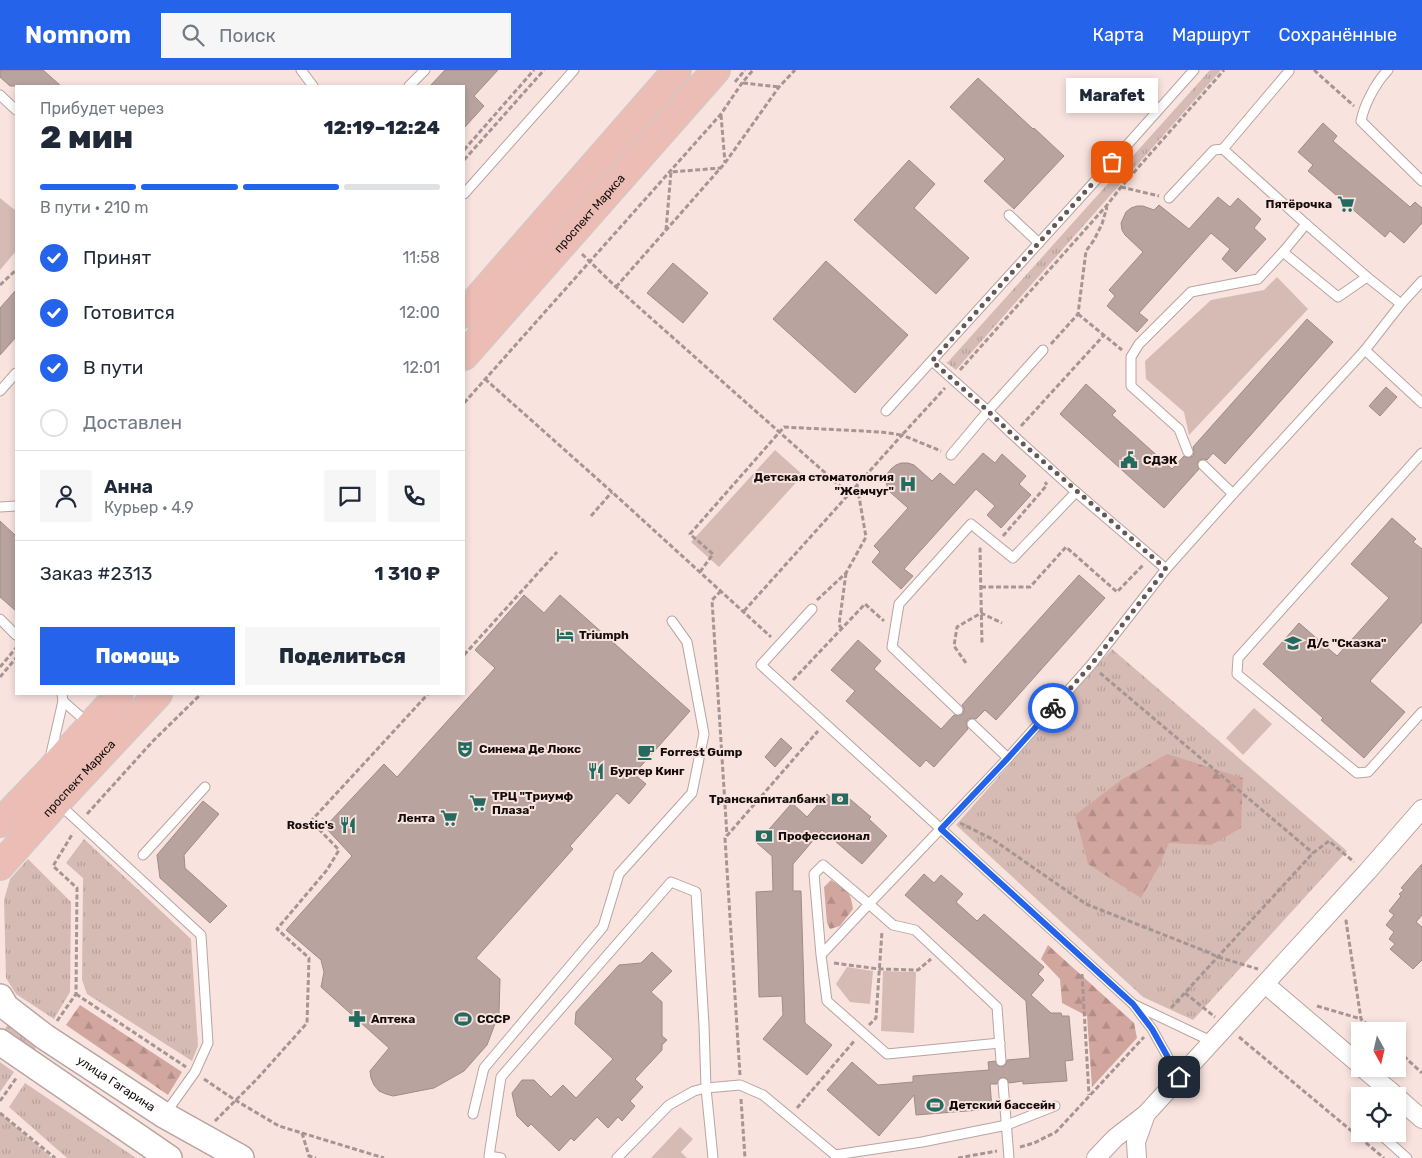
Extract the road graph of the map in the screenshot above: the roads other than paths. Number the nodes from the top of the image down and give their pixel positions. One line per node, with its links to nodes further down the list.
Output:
1 (301, 70): 9 (lane)
2 (424, 70): 10 (lane)
3 (574, 70): 15 (lane)
4 (677, 70): 24 (main road)
5 (716, 70): 27 (main road, проспект Маркса)
6 (1194, 70): 19 (lane)
7 (1388, 70): 14 (lane)
8 (1289, 71): 13 (lane)
9 (312, 85)
10 (411, 85)
11 (0, 95): 12 (lane)
12 (15, 109)
13 (1223, 149): 16 (lane); 18 (lane)
14 (1422, 181)
15 (465, 193)
16 (1169, 198)
17 (1009, 215): 19 (lane)
18 (1306, 224): 20 (lane); 21 (lane)
19 (1039, 243): 28 (lane)
20 (1282, 252): 21 (lane); 34 (lane)
21 (1367, 277): 23 (lane)
22 (1422, 281): 23 (lane)
23 (1401, 304): 26 (lane)
24 (465, 313)
25 (1043, 350): 33 (lane)
26 (1364, 350): 31 (lane); 39 (lane)
27 (465, 355)
28 (932, 361): 32 (lane); 33 (lane)
29 (15, 374): 30 (lane)
30 (0, 391)
31 (1422, 403)
32 (886, 411)
33 (988, 411): 36 (lane); 38 (lane)
34 (1188, 452)
35 (1422, 453): 51 (lane)
36 (951, 455)
37 (1202, 465): 39 (lane)
38 (1076, 492): 42 (lane); 50 (lane)
39 (1232, 494): 42 (lane)
40 (15, 506): 41 (lane)
41 (0, 508)
42 (1166, 569): 54 (lane)
43 (812, 609): 60 (lane)
44 (0, 619): 46 (lane)
45 (672, 621): 80 (lane)
46 (15, 633)
47 (118, 695): 53 (main road)
48 (157, 695): 57 (main road, проспект Маркса)
49 (62, 697): 53 (lane); 55 (lane)
50 (958, 710)
51 (1422, 712)
52 (972, 724): 54 (lane)
53 (90, 725): 55 (main road)
54 (1008, 758): 60 (lane)
55 (46, 775): 59 (main road)
56 (205, 787): 61 (lane)
57 (57, 802): 62 (main road, проспект Маркса); 82 (lane)
58 (1422, 809): 65 (street)
59 (0, 823)
60 (941, 829): 63 (lane); 67 (lane)
61 (144, 855)
62 (0, 866)
63 (868, 904): 64 (lane); 64 (lane); 69 (lane)
64 (821, 958): 69 (lane)
65 (1270, 979): 70 (street); 71 (street)
66 (0, 997): 82 (main road, улица Гагарина)
67 (1133, 1004): 70 (lane); 73 (lane)
68 (0, 1042): 86 (main road)
69 (1000, 1042): 72 (lane)
70 (1213, 1042): 73 (street)
71 (1351, 1056)
72 (1001, 1061)
73 (1179, 1077): 81 (street)
74 (1374, 1078): 76 (street)
75 (1003, 1083): 84 (lane)
76 (1383, 1087)
77 (706, 1088): 84 (lane); 88 (lane); 89 (lane); 90 (lane)
78 (1055, 1106): 84 (lane)
79 (1406, 1106): 83 (street)
80 (473, 1114)
81 (1146, 1114): 92 (street); 93 (street)
82 (164, 1115): 87 (main road, улица Гагарина)
83 (1422, 1119)
84 (1006, 1125): 91 (lane)
85 (1389, 1142): 94 (lane)
86 (168, 1158)
87 (241, 1158)
88 (502, 1158)
89 (617, 1158)
90 (713, 1158)
91 (1009, 1158)
92 (1096, 1158)
93 (1137, 1158)
94 (1407, 1158)

